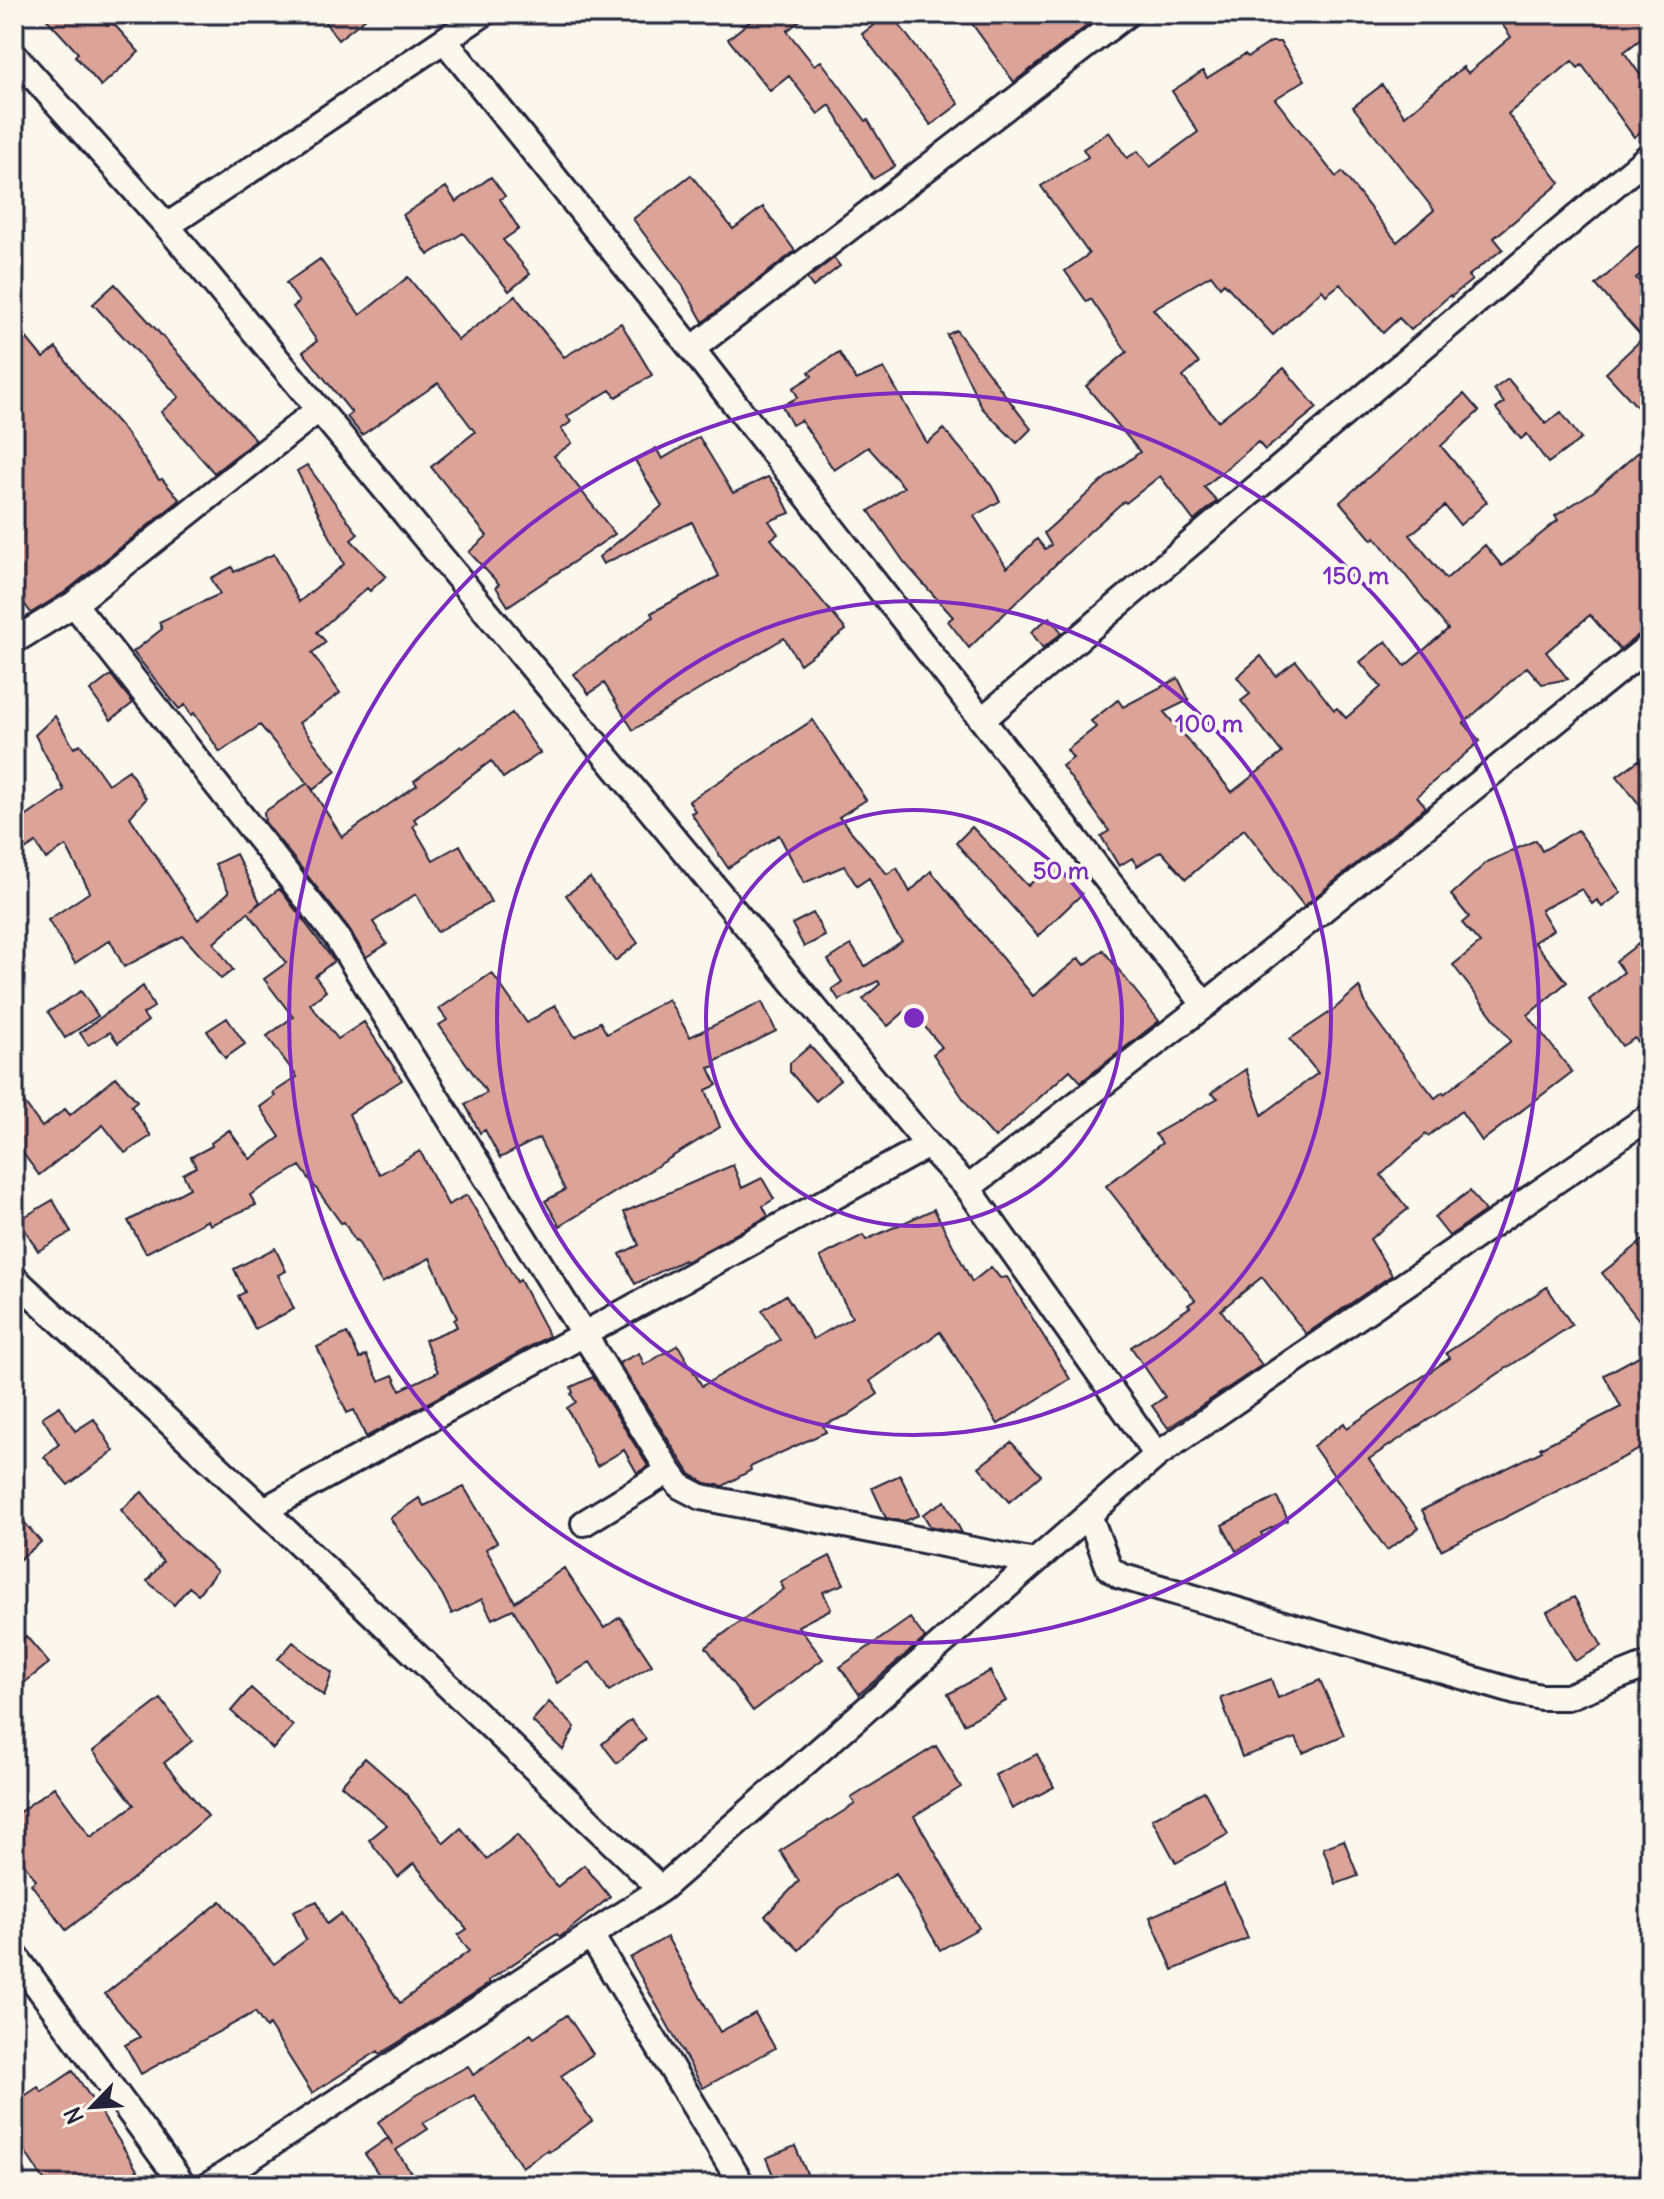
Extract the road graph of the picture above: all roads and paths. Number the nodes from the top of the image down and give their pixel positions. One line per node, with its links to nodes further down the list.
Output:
1 (483, 14): 3 (street)
2 (1127, 14): 7 (street)
3 (445, 41): 6 (street); 7 (street)
4 (14, 55): 6 (street)
5 (1650, 155): 12 (street)
6 (167, 226): 8 (street)
7 (692, 349): 12 (street)
8 (319, 409): 9 (street); 15 (street)
9 (74, 604): 10 (street); 18 (street)
10 (14, 641)
11 (1650, 645): 13 (street)
12 (983, 719): 13 (street)
13 (1205, 1005): 16 (street)
14 (1650, 1116): 19 (street)
15 (928, 1145): 16 (street); 18 (street)
16 (968, 1188): 19 (street)
17 (14, 1278): 21 (street)
18 (585, 1335): 20 (street); 21 (street)
19 (1157, 1455): 22 (street)
20 (669, 1471): 23 (street); 24 (street)
21 (264, 1510): 26 (street)
22 (1089, 1515): 24 (street); 25 (street)
23 (584, 1523)
24 (1035, 1562): 26 (street)
25 (1650, 1664)
26 (661, 1889): 27 (street)
27 (592, 1937): 30 (street); 31 (street)
28 (14, 1954): 29 (street)
29 (183, 2185)
30 (209, 2185)
31 (742, 2185)

